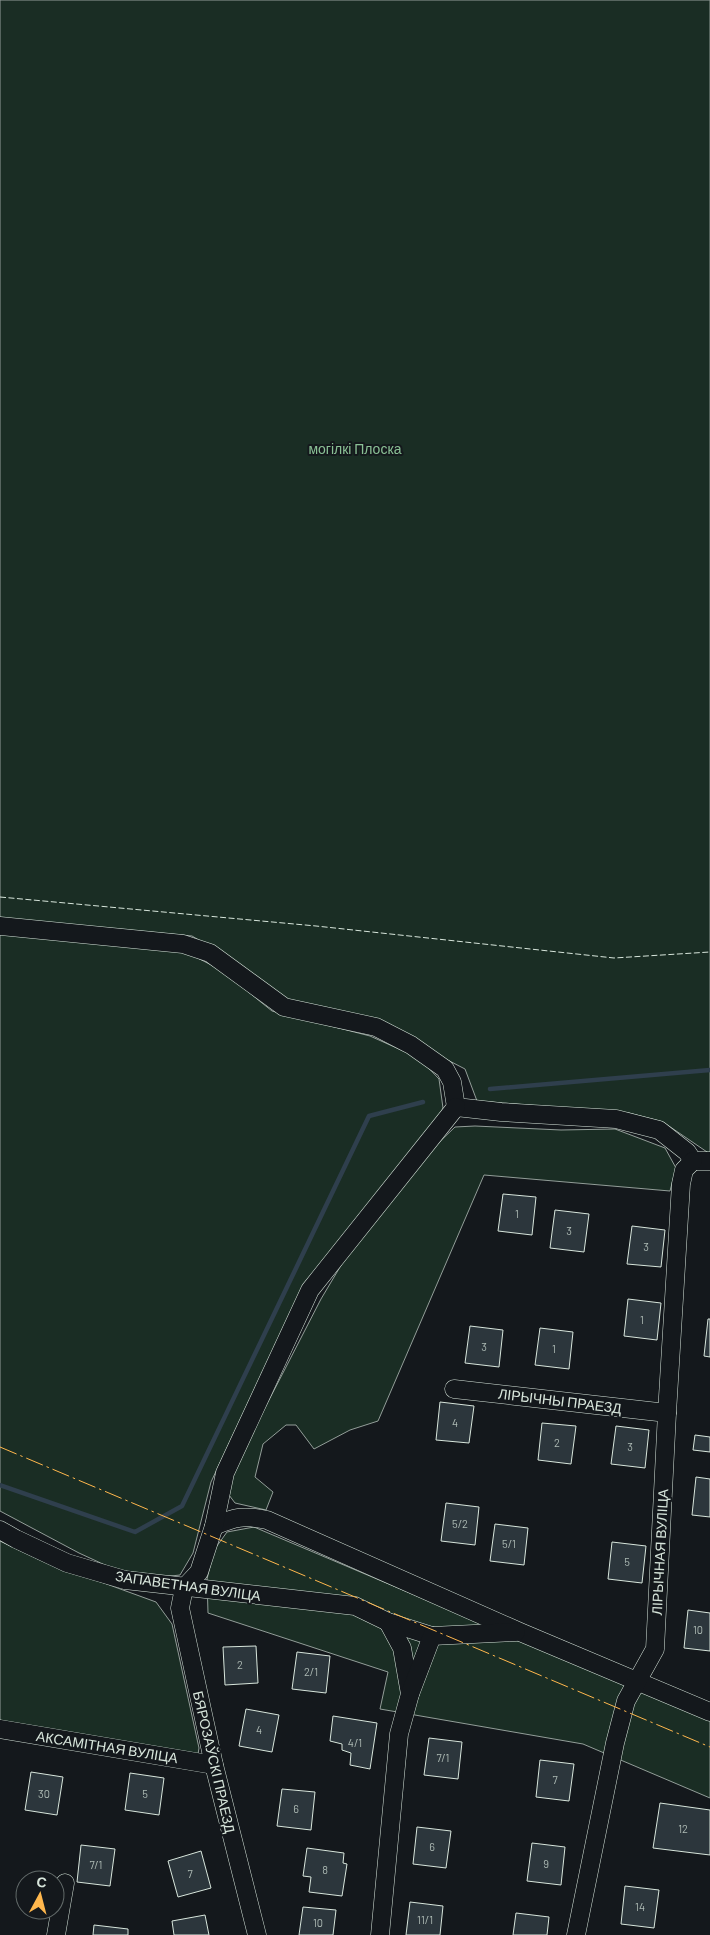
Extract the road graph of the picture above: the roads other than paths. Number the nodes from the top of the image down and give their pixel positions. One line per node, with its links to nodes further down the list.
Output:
1 (0, 926): 2 (street)
2 (456, 1107): 3 (street); 6 (street)
3 (701, 1161): 5 (street, ЛІРЫЧНАЯ ВУЛІЦА)
4 (454, 1389): 5 (street, ЛІРЫЧНЫ ПРАЕЗД)
5 (667, 1414): 12 (street, ЛІРЫЧНАЯ ВУЛІЦА)
6 (214, 1526): 8 (street); 10 (street)
7 (0, 1530): 8 (street, ЗАПАВЕТНАЯ ВУЛІЦА)
8 (184, 1588): 9 (street, ЗАПАВЕТНАЯ ВУЛІЦА); 16 (street, БЯРОЗАЎСКІ ПРАЕЗД)
9 (388, 1622): 11 (street, ЗАПАВЕТНАЯ ВУЛІЦА); 13 (street)
10 (520, 1632): 11 (street); 12 (street)
11 (432, 1636): 13 (street)
12 (636, 1680): 14 (street); 21 (street, ЛІРЫЧНАЯ ВУЛІЦА)
13 (410, 1694): 20 (street)
14 (710, 1712)
15 (0, 1729): 16 (street, АКСАМІТНАЯ ВУЛІЦА)
16 (214, 1765): 19 (street, БЯРОЗАЎСКІ ПРАЕЗД)
17 (59, 1920): 18 (street)
18 (56, 1935)
19 (257, 1935)
20 (380, 1935)
21 (576, 1935)

